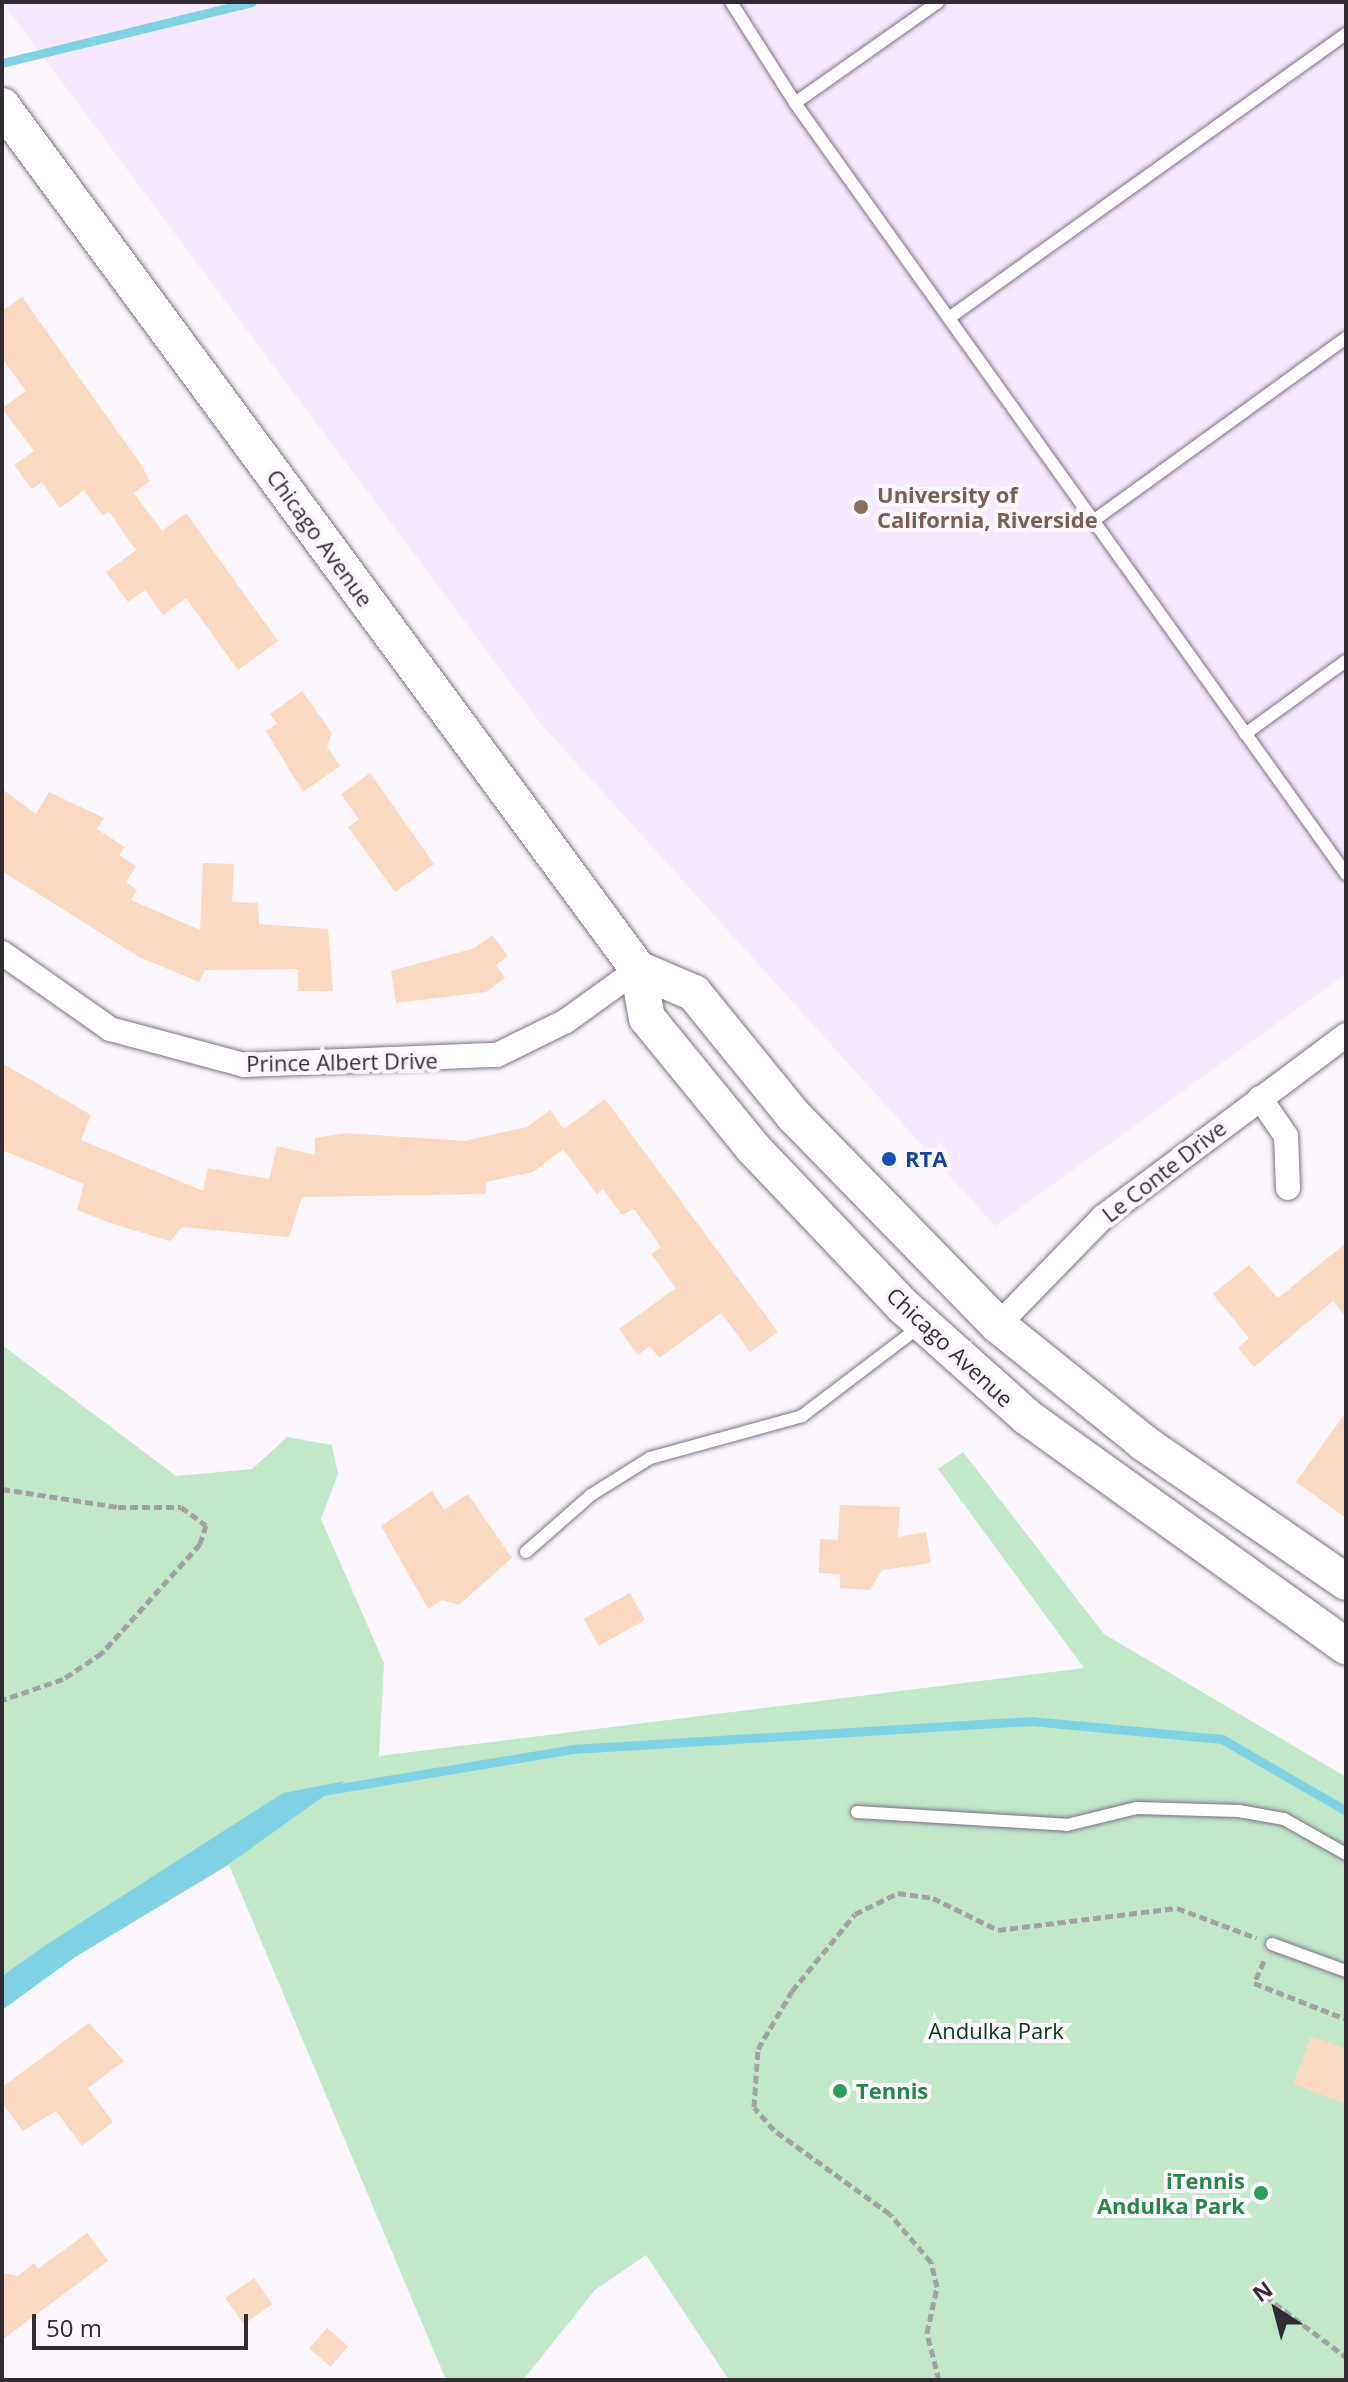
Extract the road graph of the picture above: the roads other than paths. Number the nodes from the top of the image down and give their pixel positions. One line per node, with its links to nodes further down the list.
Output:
1 (731, 2): 4 (lane)
2 (938, 2): 4 (lane)
3 (1346, 34): 6 (lane)
4 (795, 103): 6 (lane)
5 (2, 106): 13 (main road, Chicago Avenue)
6 (949, 318): 8 (lane)
7 (1346, 338): 8 (lane)
8 (1093, 521): 10 (lane)
9 (1346, 661): 10 (lane)
10 (1245, 734): 11 (lane)
11 (1346, 874)
12 (2, 953): 13 (street, Prince Albert Drive)
13 (638, 969): 17 (main road, Chicago Avenue); 19 (main road)
14 (1346, 1035): 15 (street, Le Conte Drive)
15 (1260, 1098): 16 (street); 19 (street, Le Conte Drive)
16 (1288, 1188)
17 (806, 1204): 18 (main road, Chicago Avenue); 19 (main road)
18 (923, 1324): 20 (main road, Chicago Avenue); 21 (lane)
19 (998, 1325): 20 (main road); 22 (main road)
20 (1027, 1417): 23 (main road, Chicago Avenue)
21 (526, 1552)
22 (1346, 1582)
23 (1346, 1646)
24 (857, 1812): 25 (lane)
25 (1346, 1854)
26 (1272, 1944): 27 (lane)
27 (1346, 1971)

